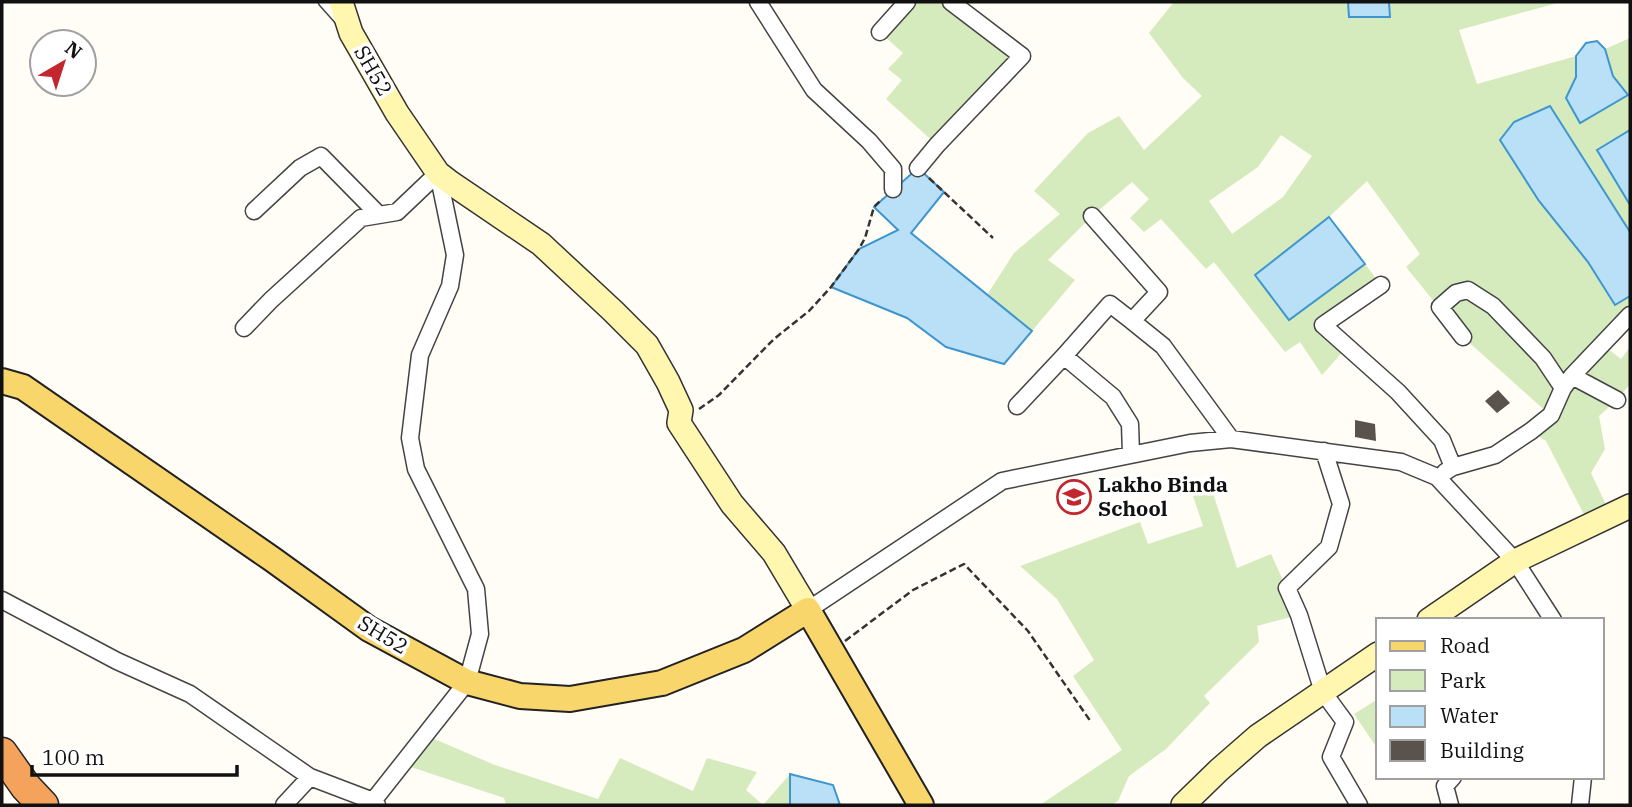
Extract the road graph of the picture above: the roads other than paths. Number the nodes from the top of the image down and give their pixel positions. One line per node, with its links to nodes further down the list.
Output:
1 (323, 2): 7 (lane)
2 (341, 2): 7 (street, SH52 / SH52)
3 (758, 2): 10 (street)
4 (907, 2): 6 (street)
5 (951, 2): 8 (street)
6 (880, 32)
7 (351, 33): 9 (street, SH52 / SH52)
8 (918, 168)
9 (438, 173): 12 (street); 32 (street, SH52 / SH52); 36 (street)
10 (893, 189)
11 (254, 211): 12 (street)
12 (379, 215): 17 (street)
13 (1092, 216): 16 (street)
14 (1381, 285): 27 (street)
15 (1630, 314): 21 (street)
16 (1132, 321): 19 (street); 24 (street)
17 (244, 328)
18 (1463, 337): 21 (street)
19 (1064, 356): 23 (street); 26 (street)
20 (2, 381): 36 (main road, SH52 / SH52)
21 (1568, 382): 22 (street); 27 (street)
22 (1617, 400)
23 (1017, 406)
24 (1231, 439): 25 (street); 26 (street)
25 (1324, 450): 28 (street); 37 (street)
26 (1131, 454): 32 (street)
27 (1453, 467): 28 (street)
28 (1437, 477): 30 (street)
29 (1630, 506): 30 (street)
30 (1515, 561): 33 (street); 34 (street)
31 (2, 600): 39 (street)
32 (808, 610): 36 (main road, SH52 / SH52); 45 (main road, SH52 / SH52)
33 (1432, 618)
34 (1552, 618)
35 (1376, 655): 37 (street)
36 (467, 682): 42 (street)
37 (1323, 692): 46 (street); 47 (street)
38 (2, 753): 43 (highway)
39 (310, 777): 42 (street); 44 (street)
40 (1452, 779): 48 (street)
41 (1583, 779): 49 (street)
42 (375, 803)
43 (43, 805)
44 (284, 805)
45 (921, 805)
46 (1183, 805)
47 (1359, 805)
48 (1450, 805)
49 (1580, 805)

